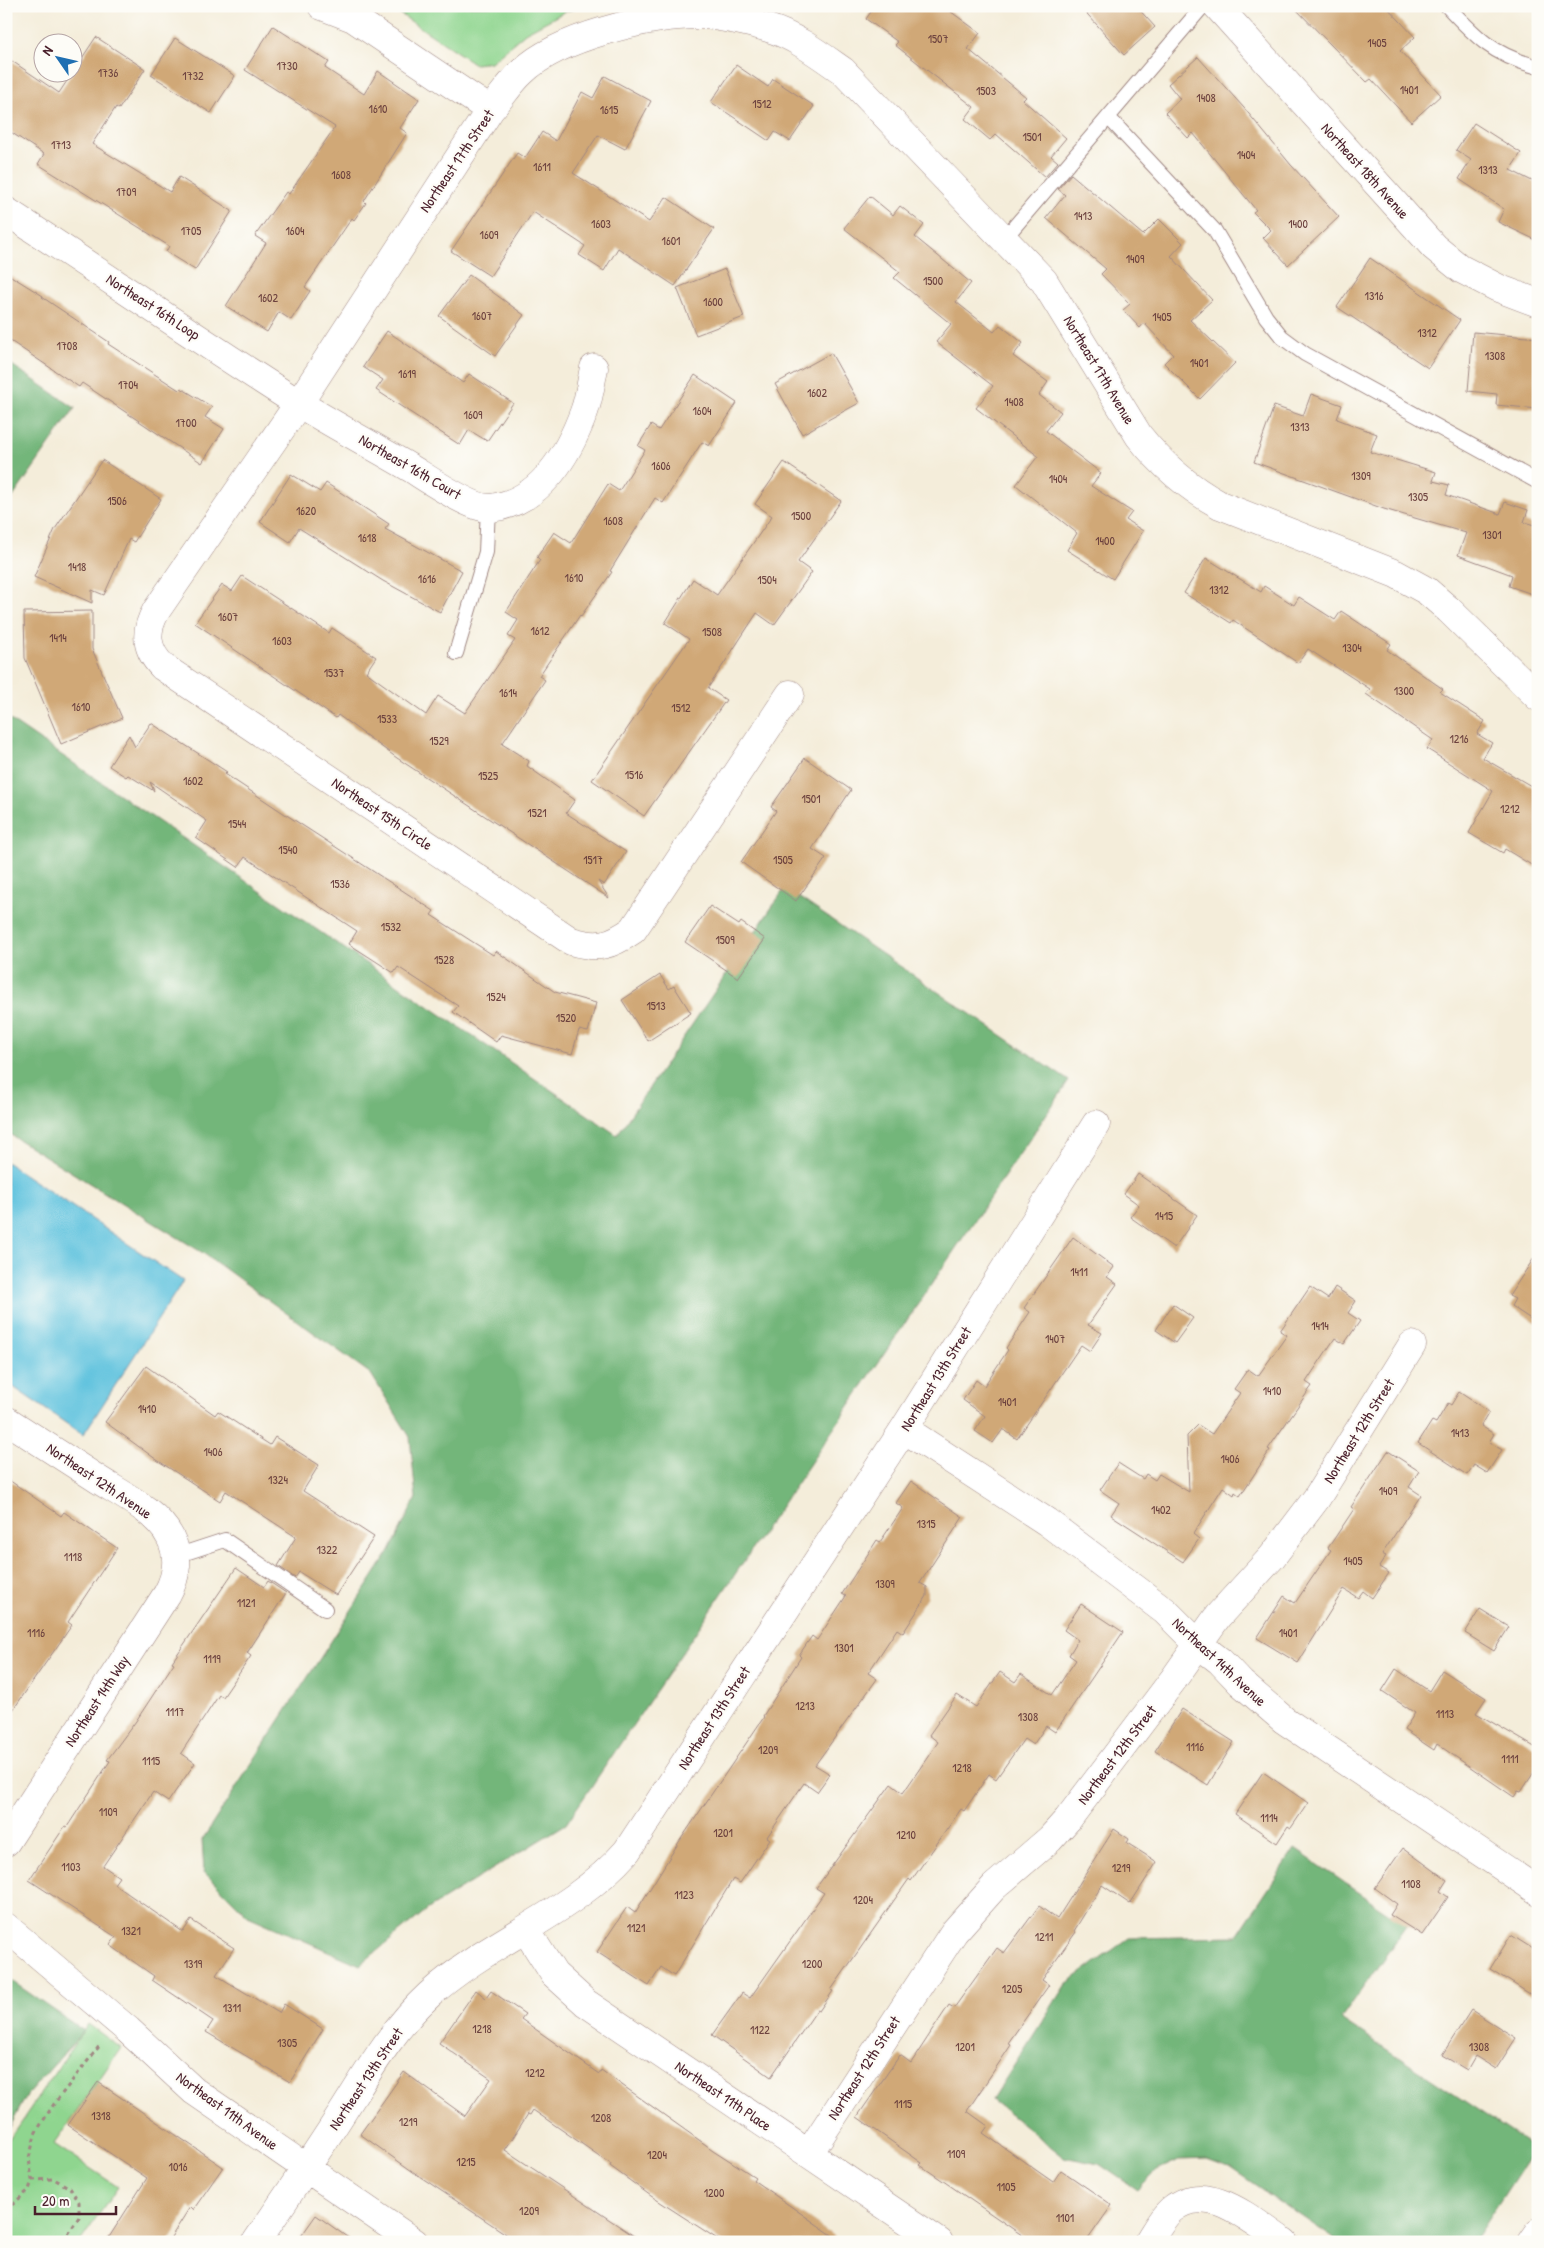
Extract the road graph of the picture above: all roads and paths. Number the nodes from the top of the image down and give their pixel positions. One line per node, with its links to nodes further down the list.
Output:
1 (322, 6): 7 (street)
2 (1203, 6): 8 (lane)
3 (1217, 6): 11 (street, Northeast 18th Avenue)
4 (1447, 6): 6 (lane)
5 (689, 11): 7 (street, Northeast 17th Street); 10 (street, Northeast 17th Avenue)
6 (1535, 66)
7 (490, 110): 13 (street, Northeast 17th Street)
8 (1108, 117): 10 (lane); 14 (lane)
9 (6, 211): 13 (street, Northeast 16th Loop)
10 (1004, 239): 18 (street, Northeast 17th Avenue)
11 (1538, 303)
12 (594, 368): 15 (street)
13 (299, 403): 15 (street, Northeast 16th Court); 17 (street, Northeast 15th Circle)
14 (1538, 482)
15 (488, 508): 16 (lane)
16 (456, 653)
17 (790, 694)
18 (1538, 697)
19 (1096, 1124): 22 (street, Northeast 13th Street)
20 (1412, 1345): 25 (street, Northeast 12th Street)
21 (6, 1420): 23 (street, Northeast 12th Avenue)
22 (904, 1429): 25 (street, Northeast 14th Avenue); 29 (street, Northeast 13th Street)
23 (176, 1556): 24 (lane); 26 (street, Northeast 14th Way)
24 (325, 1609)
25 (1198, 1644): 27 (street, Northeast 14th Avenue); 31 (street, Northeast 12th Street)
26 (6, 1842)
27 (1538, 1891)
28 (6, 1927): 30 (street, Northeast 11th Avenue)
29 (526, 1930): 31 (street, Northeast 11th Place); 32 (street, Northeast 13th Street)
30 (120, 2024): 32 (street, Northeast 11th Avenue); 33 (path)
31 (808, 2154): 39 (street, Northeast 11th Place)
32 (307, 2168): 37 (street, Northeast 13th Street); 38 (street, Northeast 11th Avenue)
33 (32, 2180): 34 (path); 36 (path)
34 (6, 2210)
35 (1538, 2232): 42 (street)
36 (63, 2242)
37 (256, 2242)
38 (414, 2242)
39 (939, 2242)
40 (1148, 2242): 41 (street)
41 (1284, 2242)
42 (1531, 2242)

